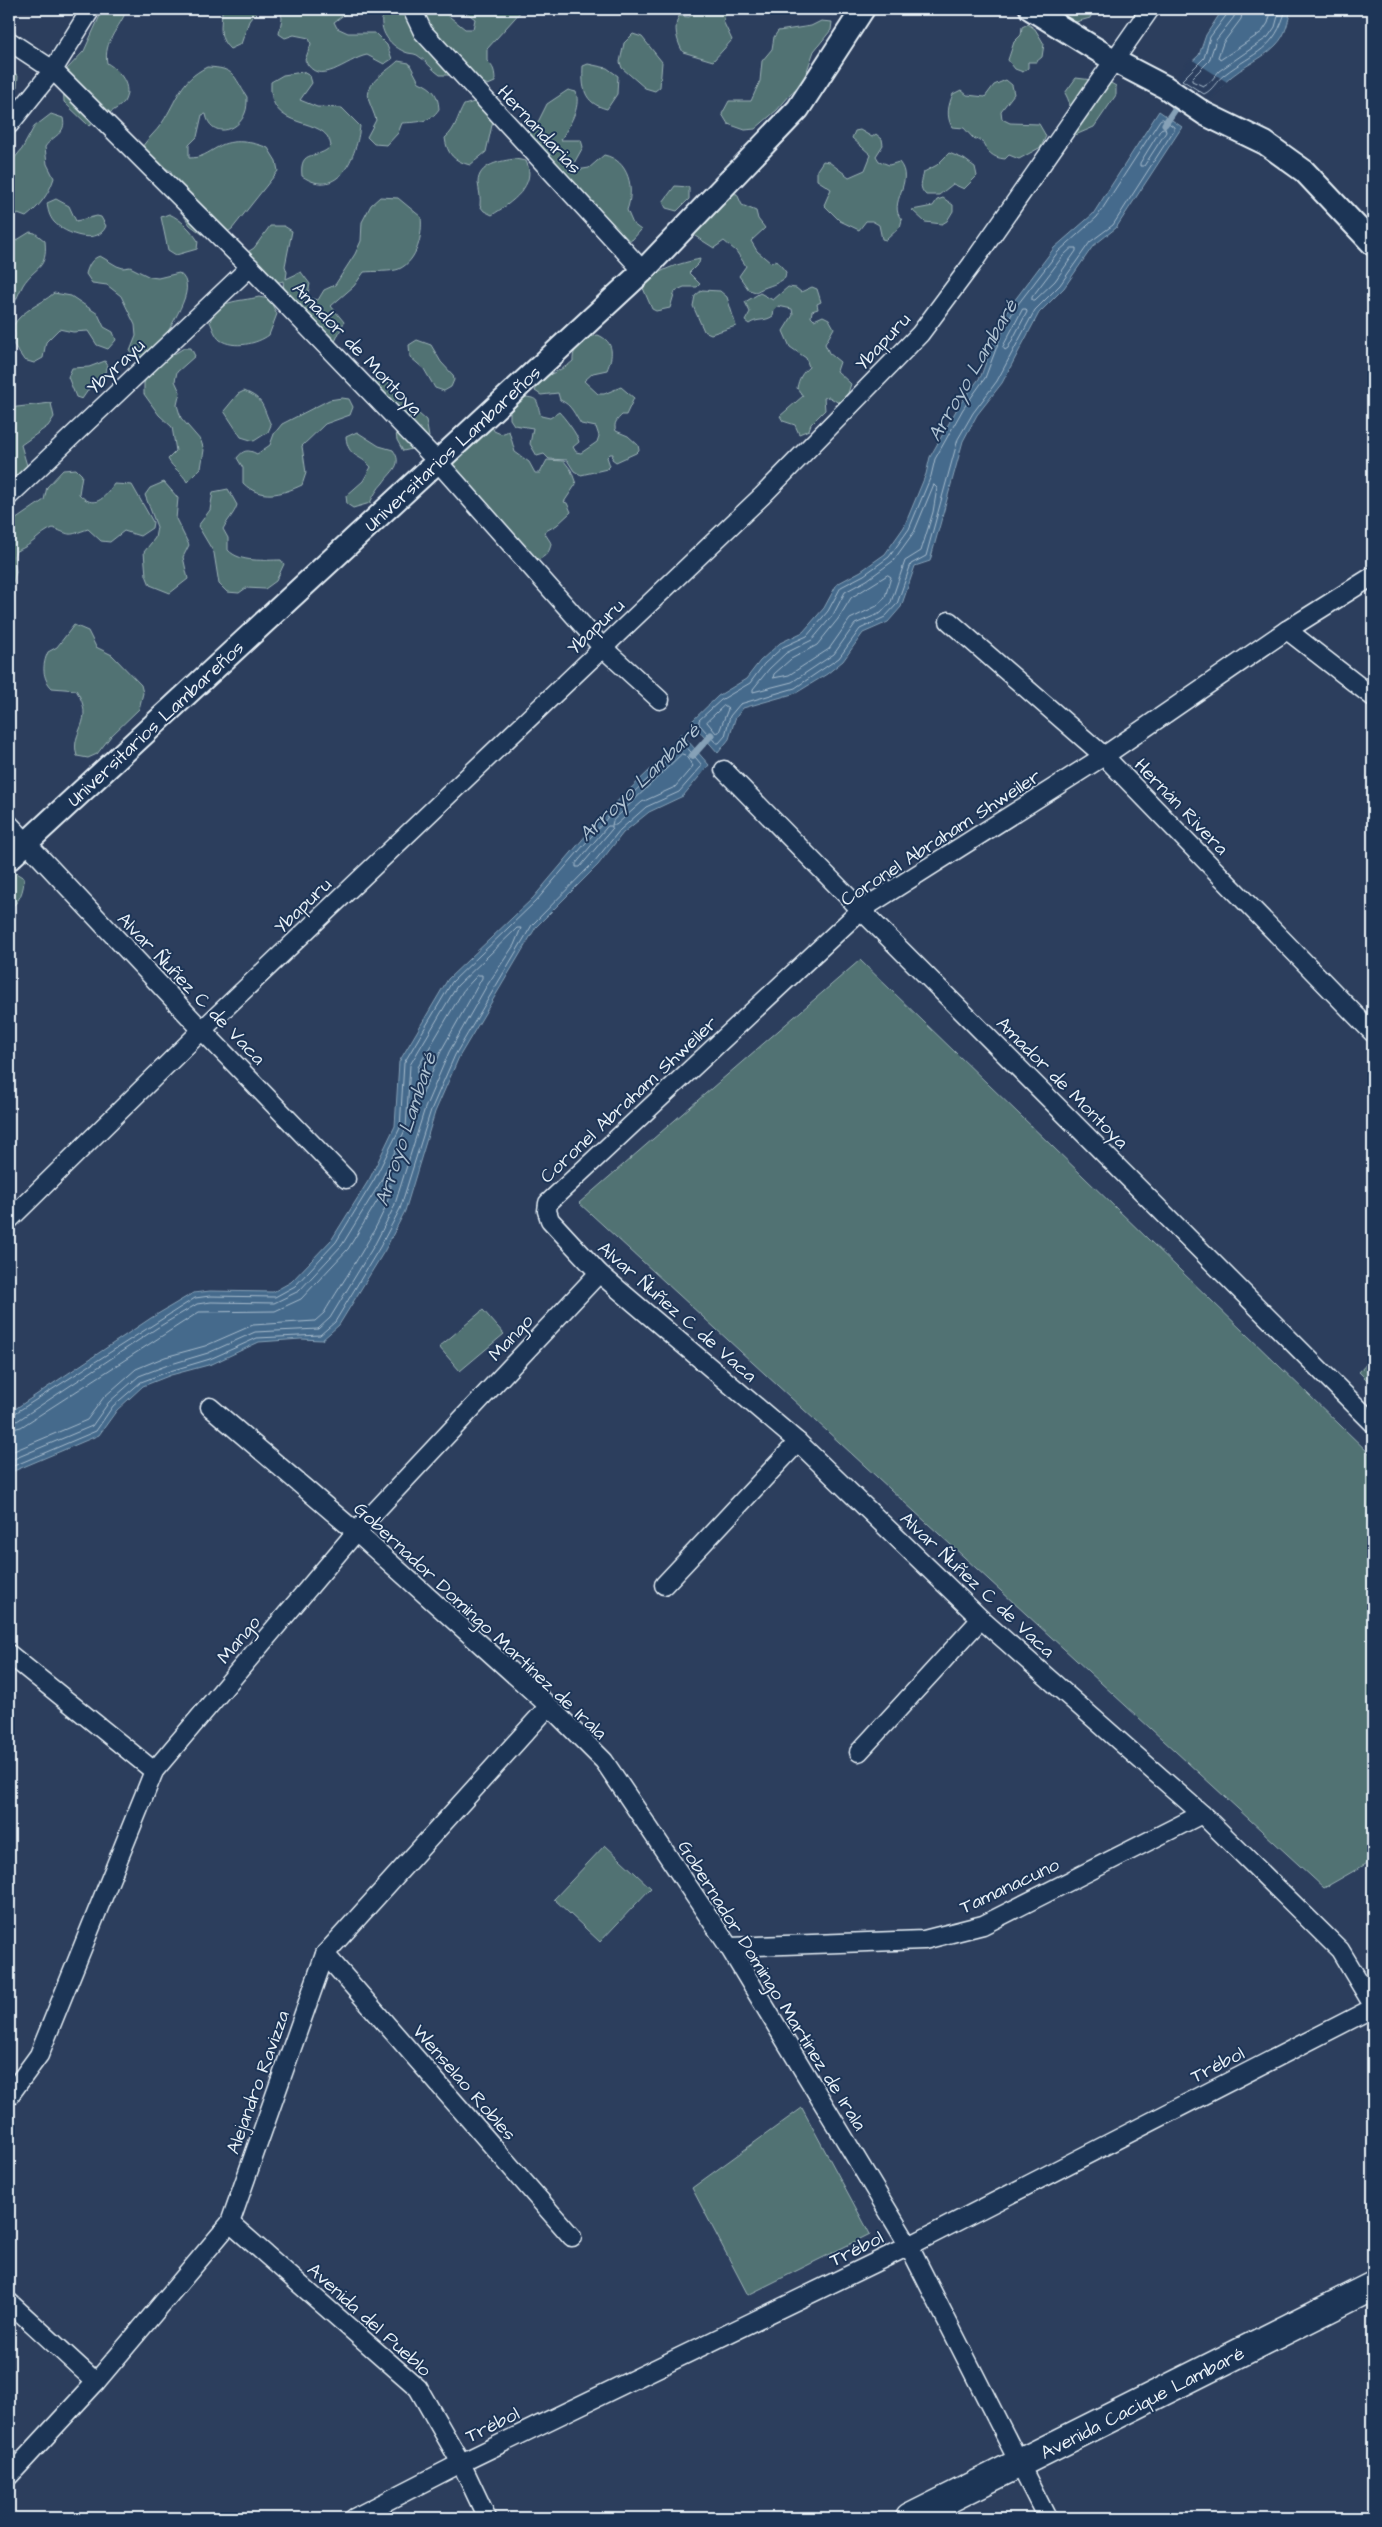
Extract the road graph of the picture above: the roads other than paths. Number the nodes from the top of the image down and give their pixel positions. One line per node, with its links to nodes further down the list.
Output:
1 (91, 9): 8 (street)
2 (863, 9): 12 (street, Universitarios Lambareños)
3 (1032, 9): 7 (street)
4 (1150, 9): 7 (street, Ybapuru)
5 (412, 10): 12 (street, Hernandarias)
6 (9, 41): 8 (street, Amador de Montoya)
7 (1115, 62): 10 (street); 18 (street, Ybapuru)
8 (54, 70): 9 (street); 11 (street, Amador de Montoya)
9 (9, 125)
10 (1373, 244)
11 (250, 267): 13 (street, Amador de Montoya); 14 (street, Ybyrayu)
12 (643, 271): 13 (street, Universitarios Lambareños)
13 (437, 462): 18 (street, Amador de Montoya); 24 (street, Universitarios Lambareños)
14 (9, 496)
15 (1373, 576): 17 (street, Coronel Abraham Shweiler)
16 (950, 621): 21 (street, Hernán Rivera)
17 (1287, 630): 19 (street); 21 (street, Coronel Abraham Shweiler)
18 (603, 648): 20 (street, Amador de Montoya); 27 (street, Ybapuru)
19 (1373, 697)
20 (660, 700)
21 (1104, 756): 26 (street, Coronel Abraham Shweiler); 28 (street, Hernán Rivera)
22 (724, 770): 26 (street, Amador de Montoya)
23 (9, 824): 24 (street, Alvar Ñuñez C de Vaca)
24 (25, 843): 25 (street, Universitarios Lambareños); 27 (street, Alvar Ñuñez C de Vaca)
25 (9, 859)
26 (861, 910): 30 (street, Coronel Abraham Shweiler); 34 (street, Amador de Montoya)
27 (202, 1030): 29 (street, Alvar Ñuñez C de Vaca); 31 (street, Ybapuru)
28 (1373, 1033)
29 (346, 1180)
30 (548, 1203): 32 (street, Alvar Ñuñez C de Vaca)
31 (9, 1220)
32 (599, 1273): 35 (street, Alvar Ñuñez C de Vaca); 36 (street, Mango)
33 (210, 1407): 36 (street, Gobernador Domingo Martínez de Irala)
34 (1373, 1422)
35 (798, 1442): 37 (street); 38 (street, Alvar Ñuñez C de Vaca)
36 (356, 1532): 40 (street, Gobernador Domingo Martínez de Irala); 42 (street, Mango)
37 (664, 1585)
38 (981, 1619): 41 (street); 43 (street, Alvar Ñuñez C de Vaca)
39 (9, 1654): 42 (street)
40 (549, 1706): 44 (street, Gobernador Domingo Martínez de Irala); 45 (street, Alejandro Ravizza)
41 (859, 1752)
42 (154, 1771): 47 (street, Mango)
43 (1202, 1814): 44 (street, Tamanacuno); 46 (street, Alvar Ñuñez C de Vaca)
44 (729, 1947): 50 (street, Gobernador Domingo Martínez de Irala)
45 (326, 1954): 48 (street, Alejandro Ravizza); 49 (street, Wenselao Robles)
46 (1373, 2007): 50 (street, Trébol)
47 (9, 2096)
48 (230, 2222): 55 (street, Alejandro Ravizza); 56 (street, Avenida del Pueblo)
49 (572, 2237)
50 (909, 2246): 56 (street, Trébol); 57 (street, Gobernador Domingo Martínez de Irala)
51 (1373, 2286): 54 (main road, Avenida Cacique Lambaré)
52 (9, 2302): 55 (street)
53 (1373, 2307): 54 (main road, Avenida Cacique Lambaré)
54 (1323, 2322): 57 (main road, Avenida Cacique Lambaré)
55 (96, 2382): 58 (street, Alejandro Ravizza)
56 (461, 2463): 59 (street, Trébol); 60 (street, Avenida del Pueblo)
57 (1024, 2472): 61 (main road, Avenida Cacique Lambaré); 62 (main road, Avenida Cacique Lambaré); 63 (street, Gobernador Domingo Martínez de Irala)
58 (9, 2476)
59 (354, 2518)
60 (487, 2518)
61 (910, 2518)
62 (951, 2518)
63 (1046, 2518)

